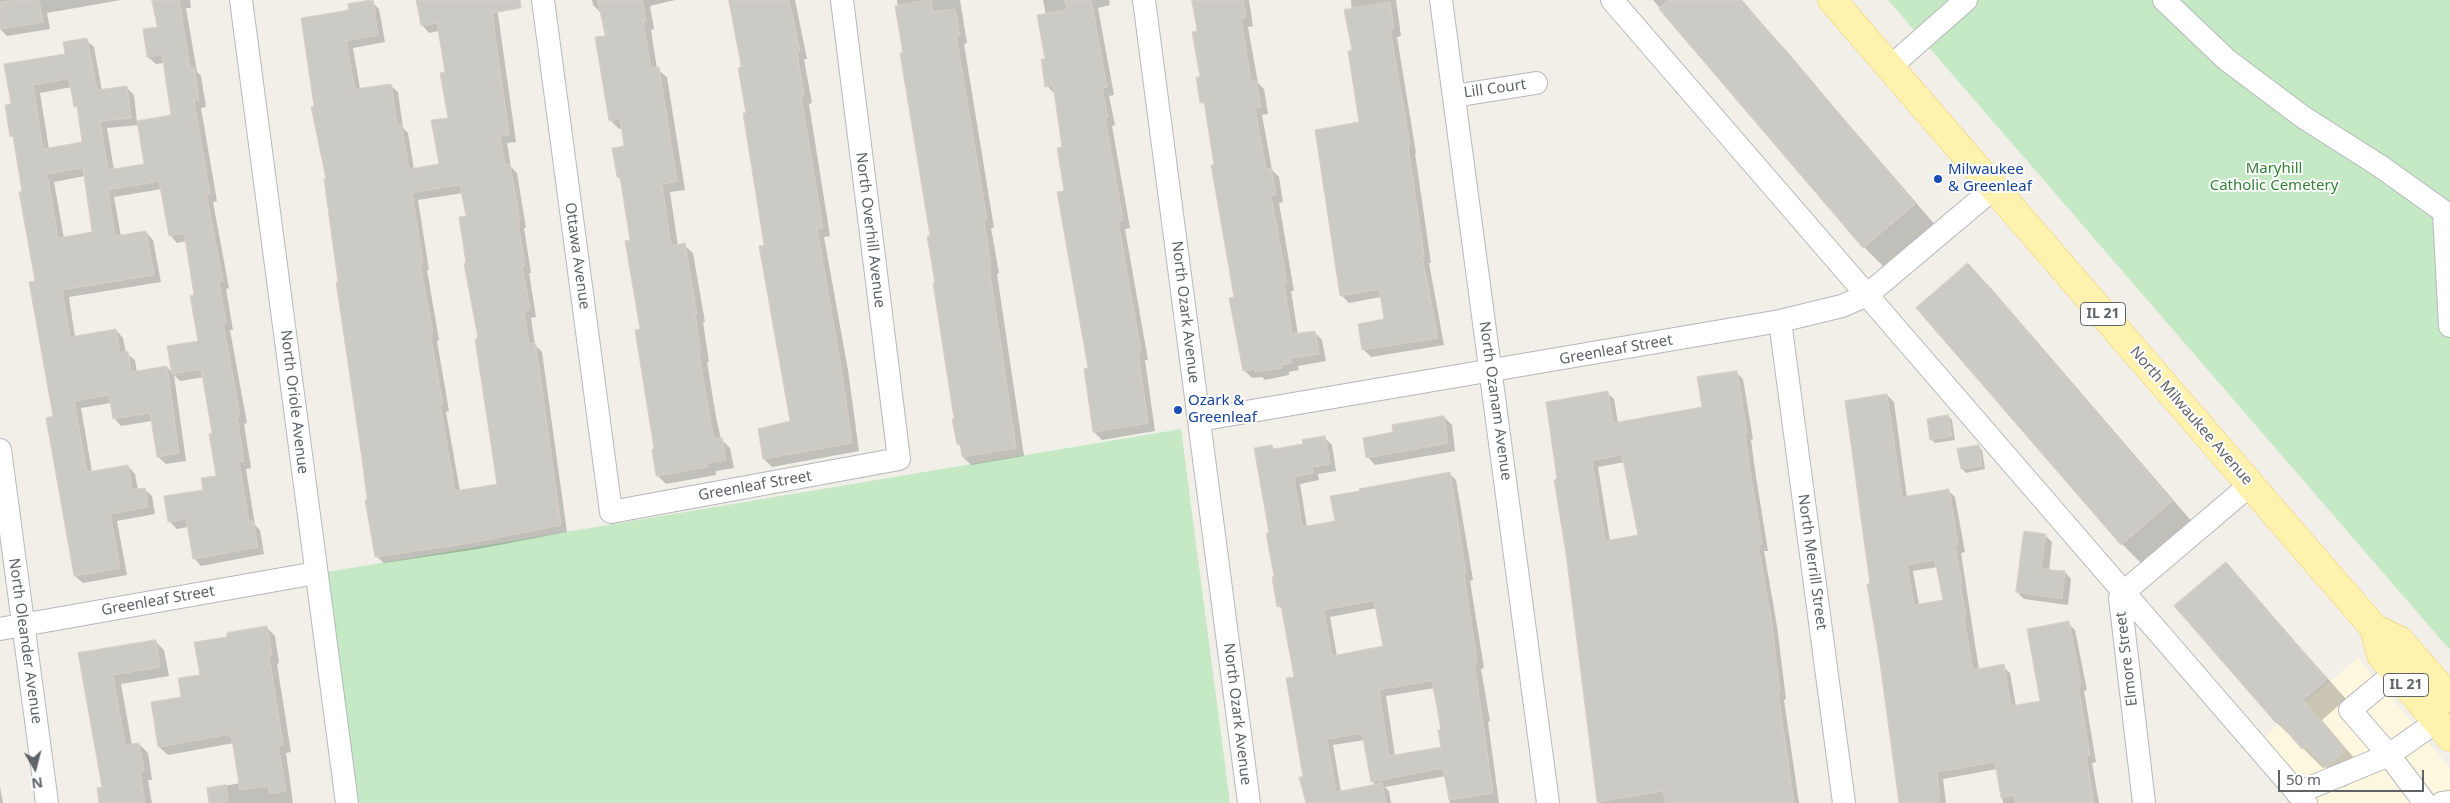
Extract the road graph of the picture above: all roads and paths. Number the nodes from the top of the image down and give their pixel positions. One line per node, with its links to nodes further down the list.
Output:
1 (241, 0): 24 (street, North Oriole Avenue)
2 (543, 0): 23 (street, Ottawa Avenue)
3 (842, 0): 21 (street, North Overhill Avenue)
4 (1144, 0): 19 (street, North Ozark Avenue)
5 (1442, 0): 12 (street, North Ozanam Avenue)
6 (1612, 0): 15 (street)
7 (1832, 0): 10 (main road, North Milwaukee Avenue / IL 21)
8 (1966, 0): 10 (street)
9 (2164, 0): 14 (street)
10 (1890, 68): 13 (main road, North Milwaukee Avenue / IL 21)
11 (1536, 83): 12 (street, Lill Court)
12 (1454, 96): 18 (street, North Ozanam Avenue)
13 (1994, 188): 15 (street, Greenleaf Street); 22 (main road, North Milwaukee Avenue / IL 21)
14 (2447, 214): 17 (street)
15 (1867, 295): 16 (street, Greenleaf Street); 25 (street)
16 (1780, 322): 18 (street, Greenleaf Street); 38 (street, North Merrill Street)
17 (2450, 326)
18 (1491, 371): 19 (street, Greenleaf Street); 37 (street, North Ozanam Avenue)
19 (1199, 420): 36 (street, North Ozark Avenue)
20 (0, 450): 26 (street, North Oleander Avenue)
21 (899, 459): 23 (street, Greenleaf Street)
22 (2250, 485): 25 (street, Elmore Street); 27 (main road, North Milwaukee Avenue / IL 21)
23 (611, 512)
24 (316, 573): 26 (street, Greenleaf Street); 35 (street, North Oriole Avenue)
25 (2124, 592): 32 (street); 39 (street, Elmore Street)
26 (23, 624): 28 (street, Greenleaf Street); 34 (street, North Oleander Avenue)
27 (2374, 628): 29 (main road, North Milwaukee Avenue / IL 21); 30 (main road, North Milwaukee Avenue / IL 21)
28 (0, 629)
29 (2396, 672): 30 (main road, North Milwaukee Avenue / IL 21); 31 (street)
30 (2446, 719): 31 (street)
31 (2388, 755): 32 (street); 40 (street)
32 (2301, 798)
33 (2450, 802): 41 (street)
34 (47, 803)
35 (347, 803)
36 (1249, 803)
37 (1548, 803)
38 (1844, 803)
39 (2144, 803)
40 (2425, 803)
41 (2444, 803)

